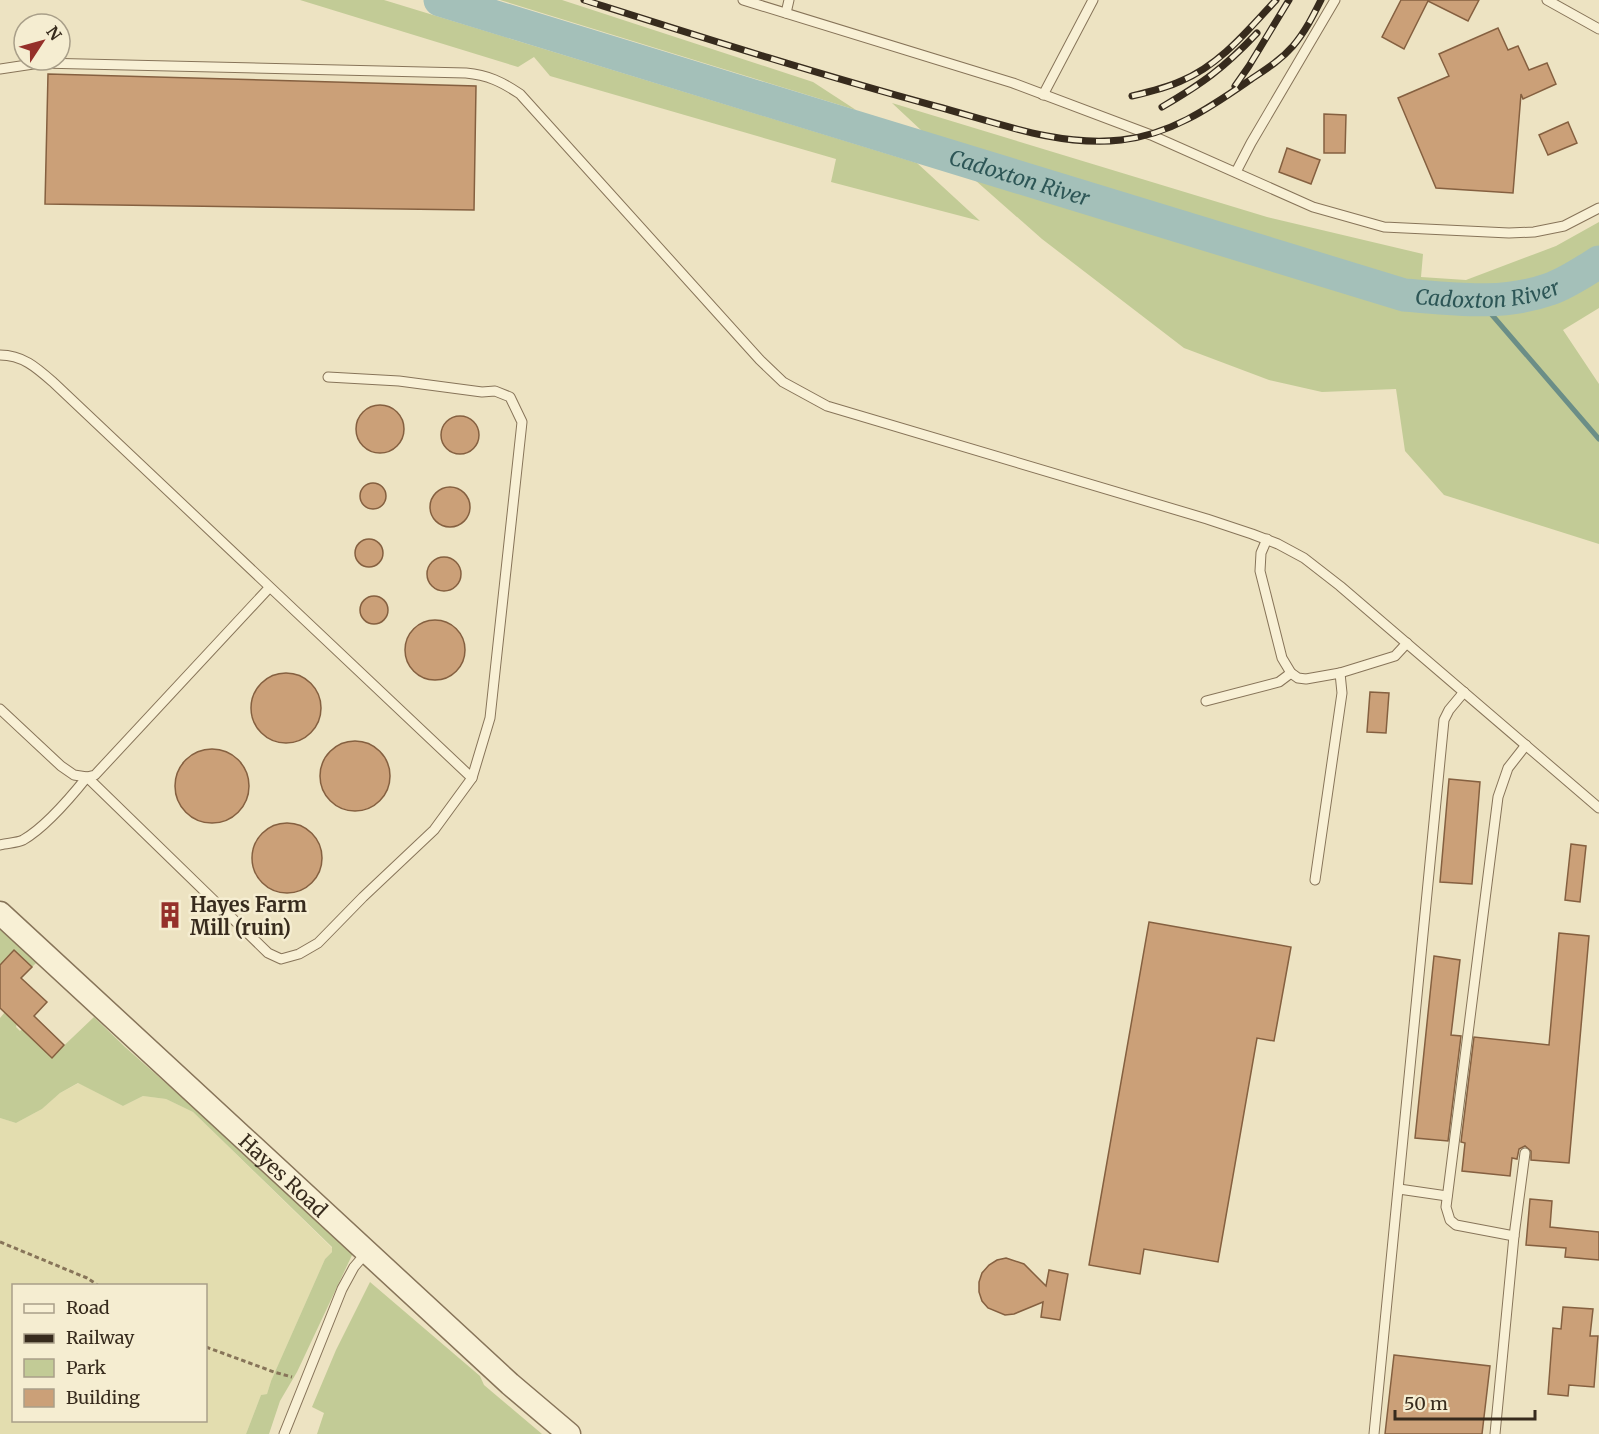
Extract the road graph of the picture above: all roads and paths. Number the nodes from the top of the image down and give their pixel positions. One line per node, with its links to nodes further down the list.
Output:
1 (743, 0): 6 (lane)
2 (789, 0): 6 (lane)
3 (1093, 0): 9 (lane)
4 (1335, 0): 10 (lane)
5 (1547, 0): 7 (lane)
6 (786, 13): 9 (lane)
7 (1599, 29)
8 (0, 69): 14 (lane)
9 (1043, 95): 10 (lane)
10 (1236, 172): 11 (lane)
11 (1599, 208)
12 (0, 355): 15 (lane)
13 (328, 377): 24 (lane)
14 (1267, 539): 16 (lane); 17 (lane)
15 (269, 588): 23 (lane); 24 (lane)
16 (1407, 644): 18 (lane); 19 (lane)
17 (1292, 673): 18 (lane); 20 (lane)
18 (1340, 673): 27 (lane)
19 (1464, 692): 22 (lane); 30 (lane)
20 (1206, 701)
21 (0, 709): 23 (lane)
22 (1526, 745): 25 (lane); 31 (lane)
23 (87, 777): 24 (lane); 26 (lane)
24 (472, 778)
25 (1599, 808)
26 (0, 844)
27 (1315, 880)
28 (0, 913): 34 (street, Hayes Road)
29 (1525, 1153): 32 (lane)
30 (1399, 1190): 31 (lane); 40 (lane)
31 (1447, 1196): 32 (lane)
32 (1514, 1236): 41 (lane)
33 (0, 1242): 35 (path)
34 (368, 1252): 37 (lane); 39 (street, Hayes Road)
35 (96, 1284)
36 (207, 1347): 37 (path)
37 (305, 1380): 38 (lane)
38 (284, 1434)
39 (569, 1434)
40 (1374, 1434)
41 (1495, 1434)

